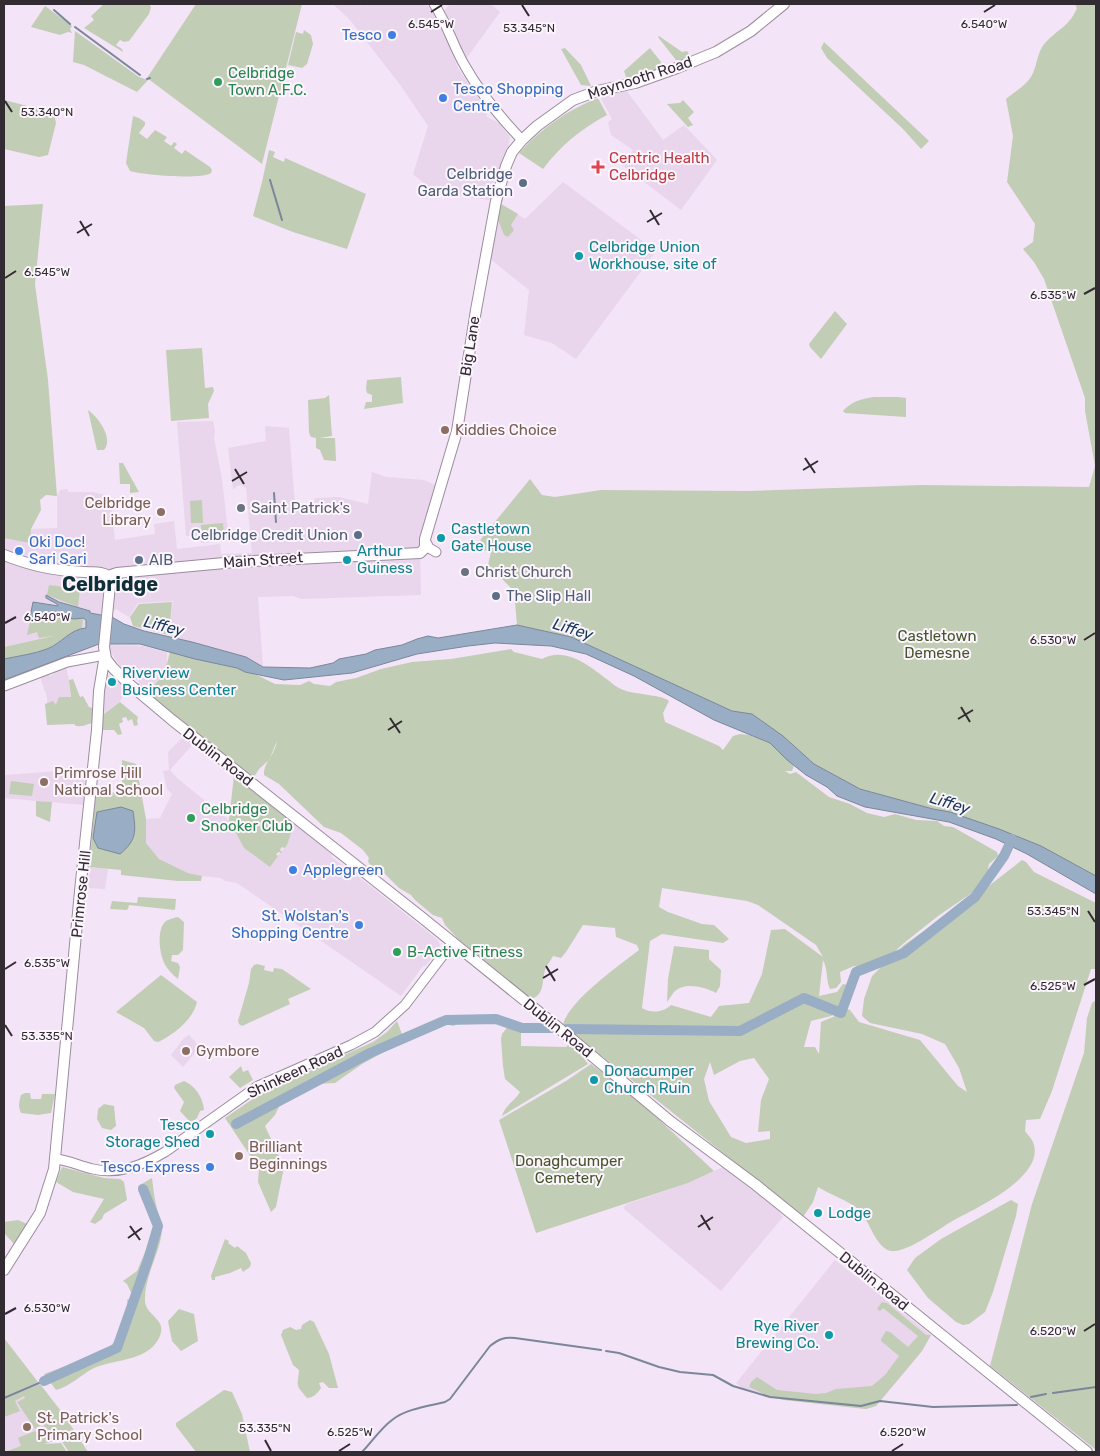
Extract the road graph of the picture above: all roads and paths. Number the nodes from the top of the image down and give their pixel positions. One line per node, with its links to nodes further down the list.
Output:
1 (434, 4): 3 (street)
2 (784, 4): 3 (main road, Maynooth Road)
3 (522, 140): 4 (main road, Big Lane)
4 (425, 539): 5 (main road, Big Lane); 6 (street)
5 (420, 552): 8 (main road, Main Street)
6 (436, 552)
7 (4, 555): 8 (main road, Main Street)
8 (108, 576): 9 (main road, Primrose Hill)
9 (104, 651): 10 (street); 11 (main road, Dublin Road); 12 (main road, Primrose Hill)
10 (4, 686)
11 (453, 942): 12 (street, Shinkeen Road); 14 (main road, Dublin Road)
12 (55, 1158): 13 (main road, Primrose Hill)
13 (4, 1270)
14 (1087, 1452)

